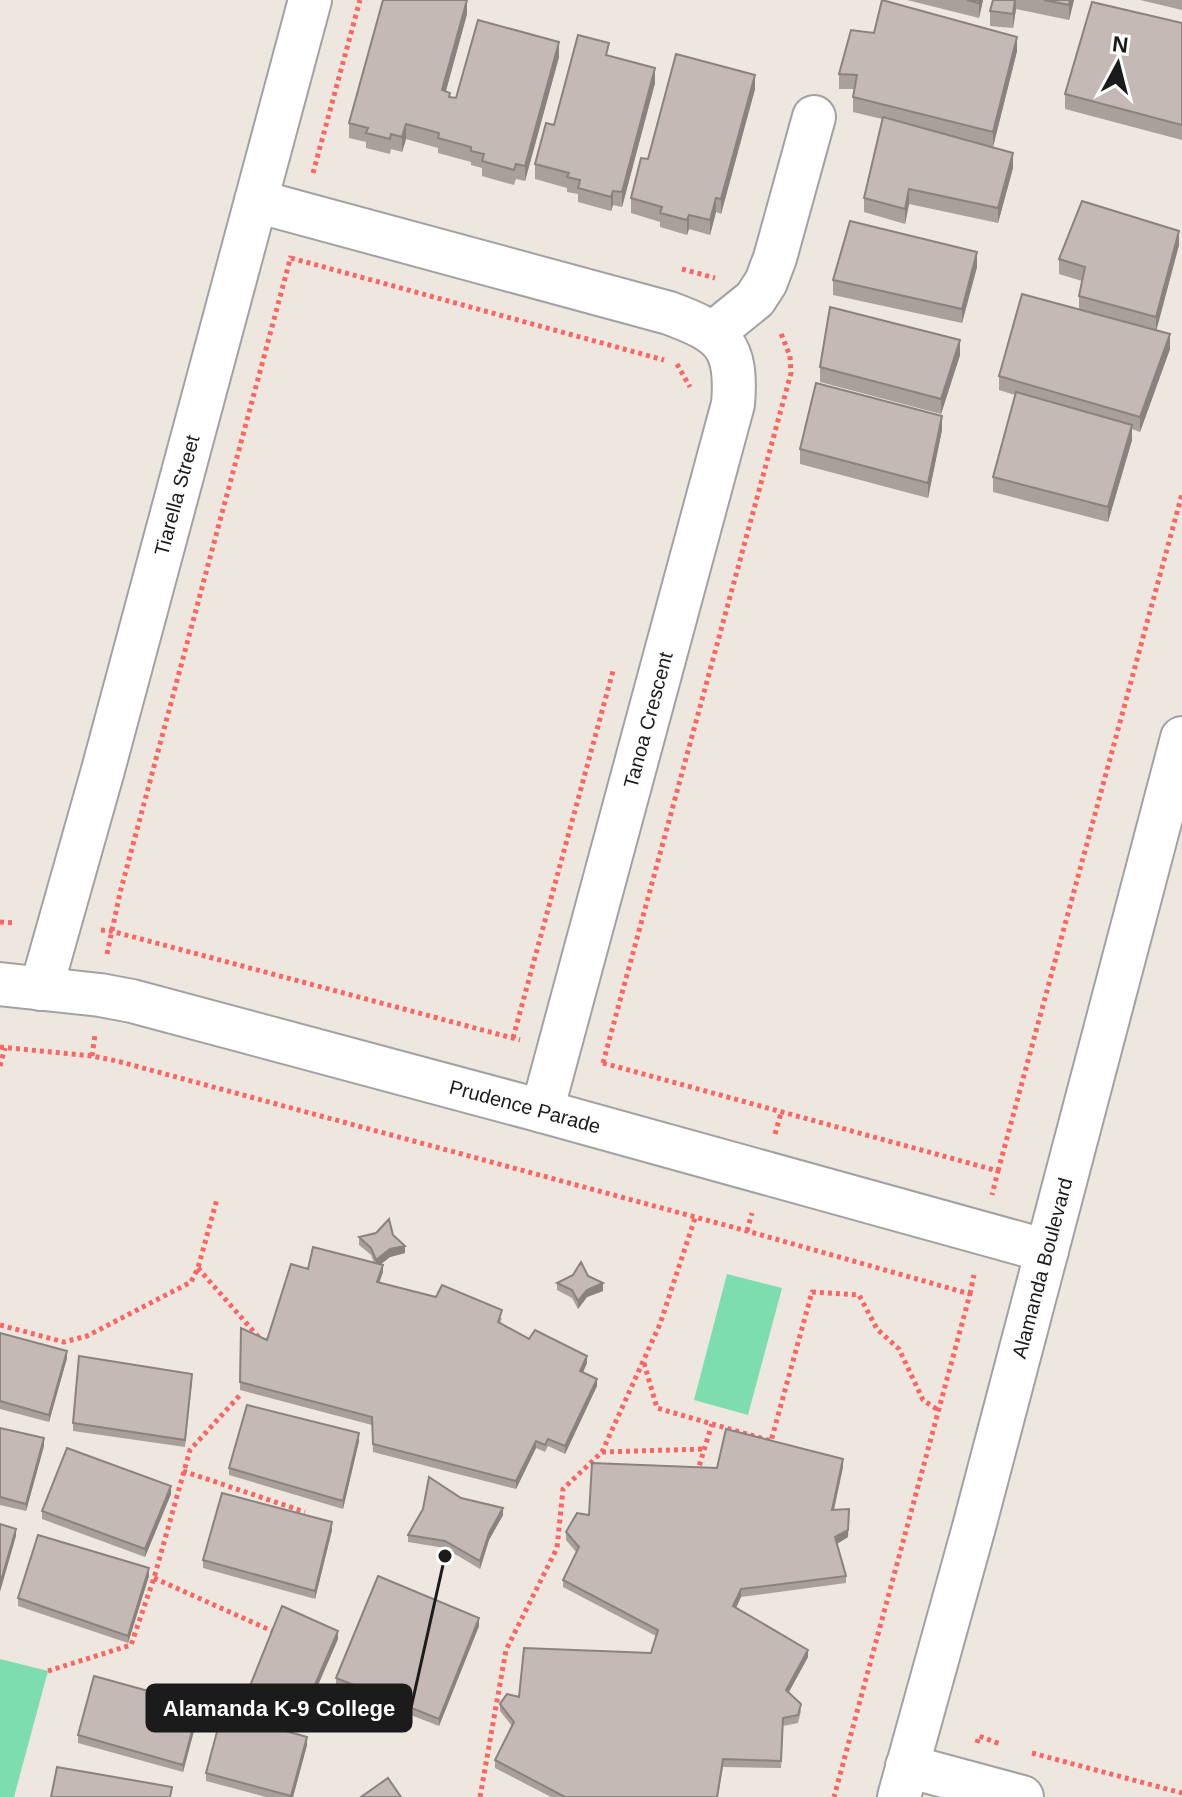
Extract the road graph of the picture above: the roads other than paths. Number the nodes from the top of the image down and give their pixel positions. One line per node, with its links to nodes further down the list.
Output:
1 (310, 0): 3 (street, Tiarella Street)
2 (814, 117): 4 (street)
3 (256, 201): 4 (street); 7 (street, Tiarella Street)
4 (713, 333): 8 (street, Tanoa Crescent)
5 (1182, 738): 9 (street, Alamanda Boulevard)
6 (0, 984): 7 (street, Prudence Parade)
7 (41, 989): 8 (street, Prudence Parade)
8 (542, 1111): 9 (street, Prudence Parade)
9 (1047, 1251): 10 (street, Alamanda Boulevard)
10 (903, 1781): 11 (street)
11 (1022, 1797)

